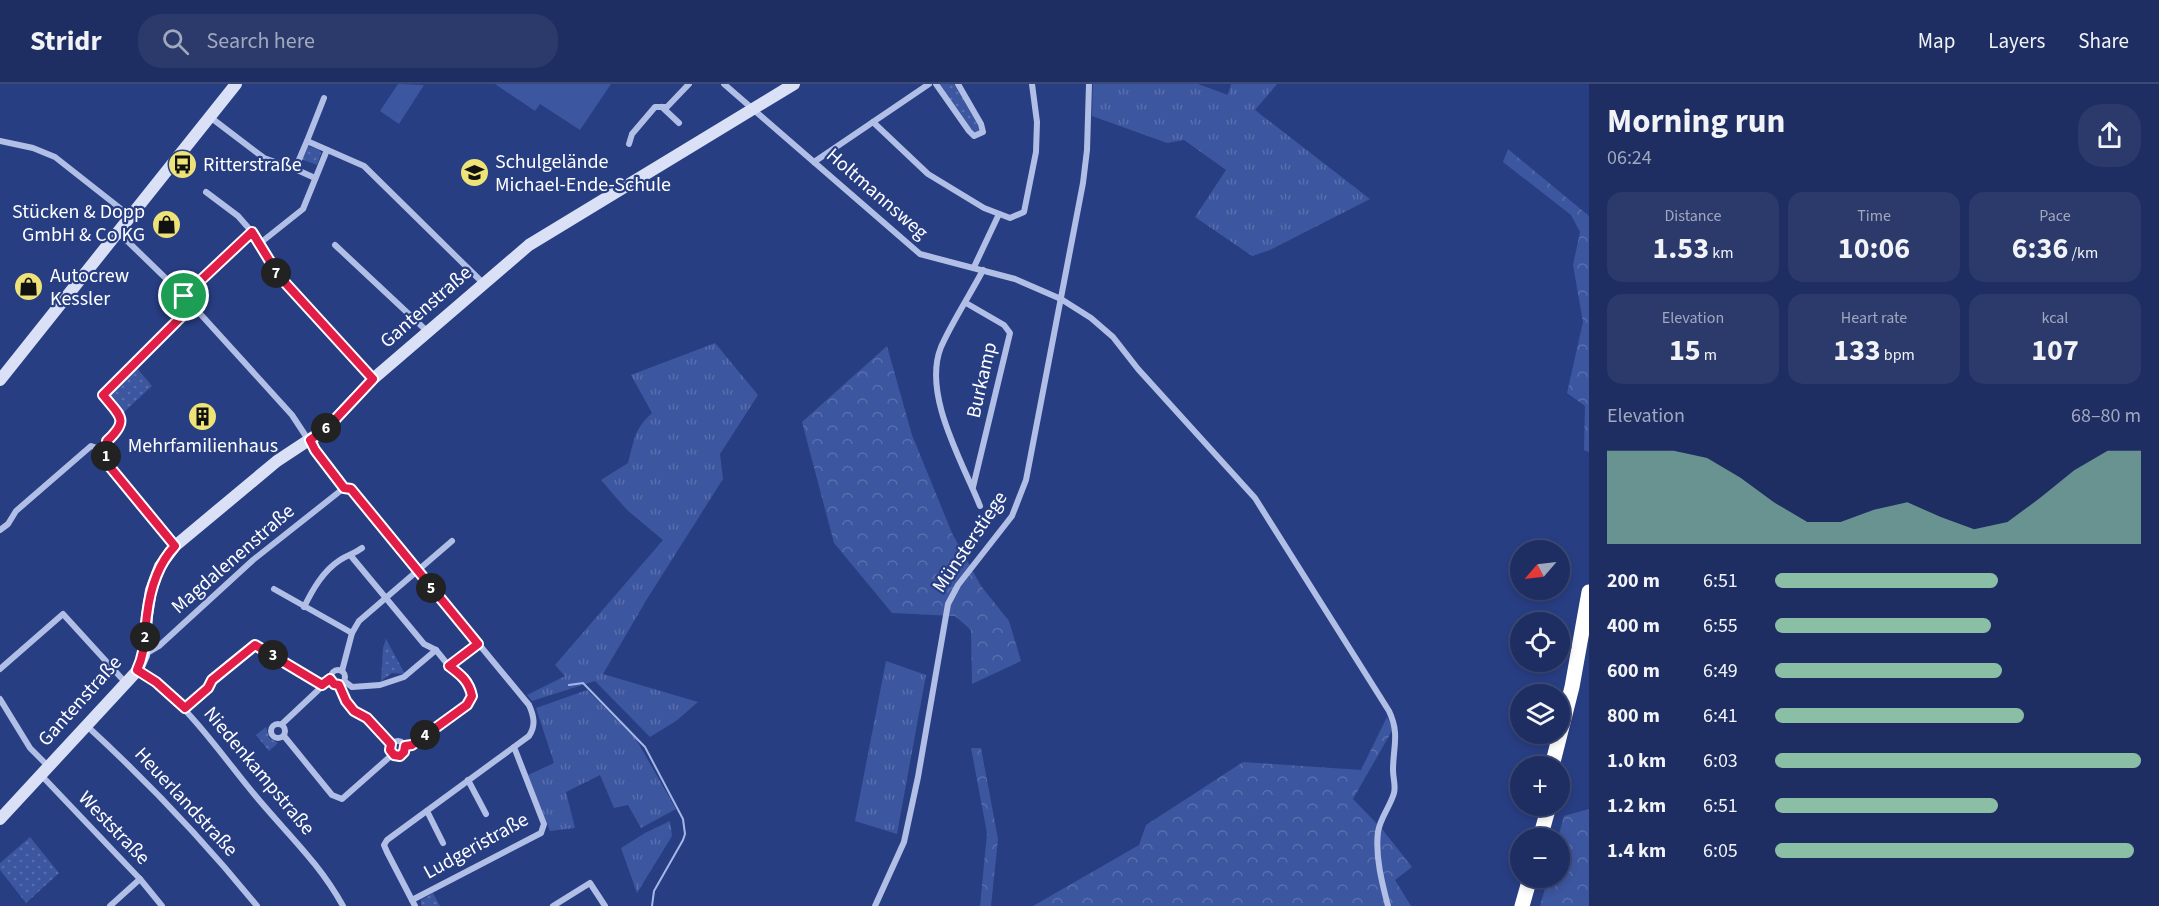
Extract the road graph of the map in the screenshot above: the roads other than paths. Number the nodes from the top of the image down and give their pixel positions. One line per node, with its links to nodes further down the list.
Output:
1 (236, 84): 13 (street)
2 (689, 84): 11 (street)
3 (724, 84): 12 (street, Holtmannsweg)
4 (794, 84): 12 (street, Gantenstraße)
5 (929, 84): 14 (street)
6 (936, 84): 7 (street)
7 (958, 84)
8 (1032, 84): 24 (street)
9 (1089, 84): 34 (street, Münsterstiege)
10 (324, 98): 17 (street)
11 (662, 107): 15 (street); 18 (street)
12 (753, 110): 20 (street, Holtmannsweg); 32 (street, Gantenstraße)
13 (209, 117): 21 (street); 25 (street)
14 (873, 122): 20 (street); 24 (street)
15 (679, 123)
16 (0, 141): 25 (street)
17 (307, 141): 19 (street); 21 (street)
18 (629, 144)
19 (327, 150): 22 (street); 32 (street)
20 (814, 162): 30 (street, Holtmannsweg)
21 (295, 169): 22 (street)
22 (315, 178): 28 (street)
23 (206, 192): 27 (street)
24 (999, 214): 30 (street)
25 (130, 216): 26 (street)
26 (118, 231): 33 (street); 39 (street)
27 (252, 232): 28 (street); 33 (street)
28 (259, 244): 38 (street)
29 (335, 245): 37 (street)
30 (974, 267): 31 (street, Holtmannsweg)
31 (983, 270): 34 (street, Holtmannsweg); 35 (street, Burkamp)
32 (483, 284): 37 (street, Gantenstraße)
33 (184, 296): 36 (street)
34 (1061, 299): 95 (street, Münsterstiege); 96 (street, Holtmannsweg)
35 (966, 303): 42 (street, Burkamp); 42 (street, Burkamp)
36 (192, 306): 40 (street); 41 (street)
37 (428, 332): 38 (street, Gantenstraße)
38 (373, 379): 40 (street, Gantenstraße)
39 (0, 380)
40 (310, 440): 43 (street); 47 (street, Gantenstraße)
41 (106, 452): 45 (street); 47 (street)
42 (972, 487): 44 (street, Burkamp)
43 (344, 488): 50 (street); 59 (street, Magdalenenstraße)
44 (980, 506)
45 (0, 530)
46 (452, 541): 50 (street)
47 (175, 546): 59 (street, Gantenstraße)
48 (362, 548): 49 (street)
49 (351, 556): 53 (street); 54 (street)
50 (417, 571): 53 (street); 57 (street)
51 (274, 589): 54 (street)
52 (1589, 592): 77 (highway)
53 (386, 598): 56 (street); 58 (street)
54 (304, 607): 56 (street)
55 (1589, 624): 78 (highway)
56 (352, 633): 63 (street)
57 (478, 644): 60 (street); 75 (street, Ludgeristraße)
58 (436, 650): 60 (street); 66 (street)
59 (144, 655): 62 (street, Gantenstraße)
60 (449, 666): 74 (street)
61 (0, 669): 65 (street)
62 (137, 670): 65 (street, Gantenstraße); 69 (street, Niedenkampstraße)
63 (342, 671): 64 (street); 66 (street)
64 (330, 679): 66 (street); 67 (street)
65 (125, 682): 71 (street, Gantenstraße)
66 (342, 683): 73 (street)
67 (322, 685): 69 (street); 70 (street)
68 (0, 699): 79 (street, Weststraße)
69 (185, 708): 92 (street, Niedenkampstraße)
70 (282, 724): 72 (street); 72 (street)
71 (86, 725): 79 (street, Gantenstraße); 91 (street, Heuerlandstraße)
72 (284, 736): 76 (street)
73 (391, 744): 74 (street); 76 (street)
74 (405, 746): 76 (street)
75 (514, 747): 80 (street, Ludgeristraße); 88 (street, Ludgeristraße)
76 (393, 754)
77 (1555, 756)
78 (1560, 756)
79 (44, 770): 83 (street, Gantenstraße); 85 (street, Weststraße)
80 (468, 780): 81 (street, Ludgeristraße); 82 (street, Ludgeristraße)
81 (427, 811): 84 (street, Ludgeristraße); 88 (street, Ludgeristraße)
82 (486, 814)
83 (0, 819)
84 (443, 843)
85 (140, 879): 89 (street); 90 (street, Weststraße)
86 (1521, 888): 97 (highway)
87 (1527, 888): 98 (highway)
88 (413, 903)
89 (110, 906)
90 (162, 906)
91 (257, 906)
92 (343, 906)
93 (553, 906): 94 (street)
94 (605, 906)
95 (874, 906)
96 (1388, 906)
97 (1516, 906)
98 (1522, 906)

